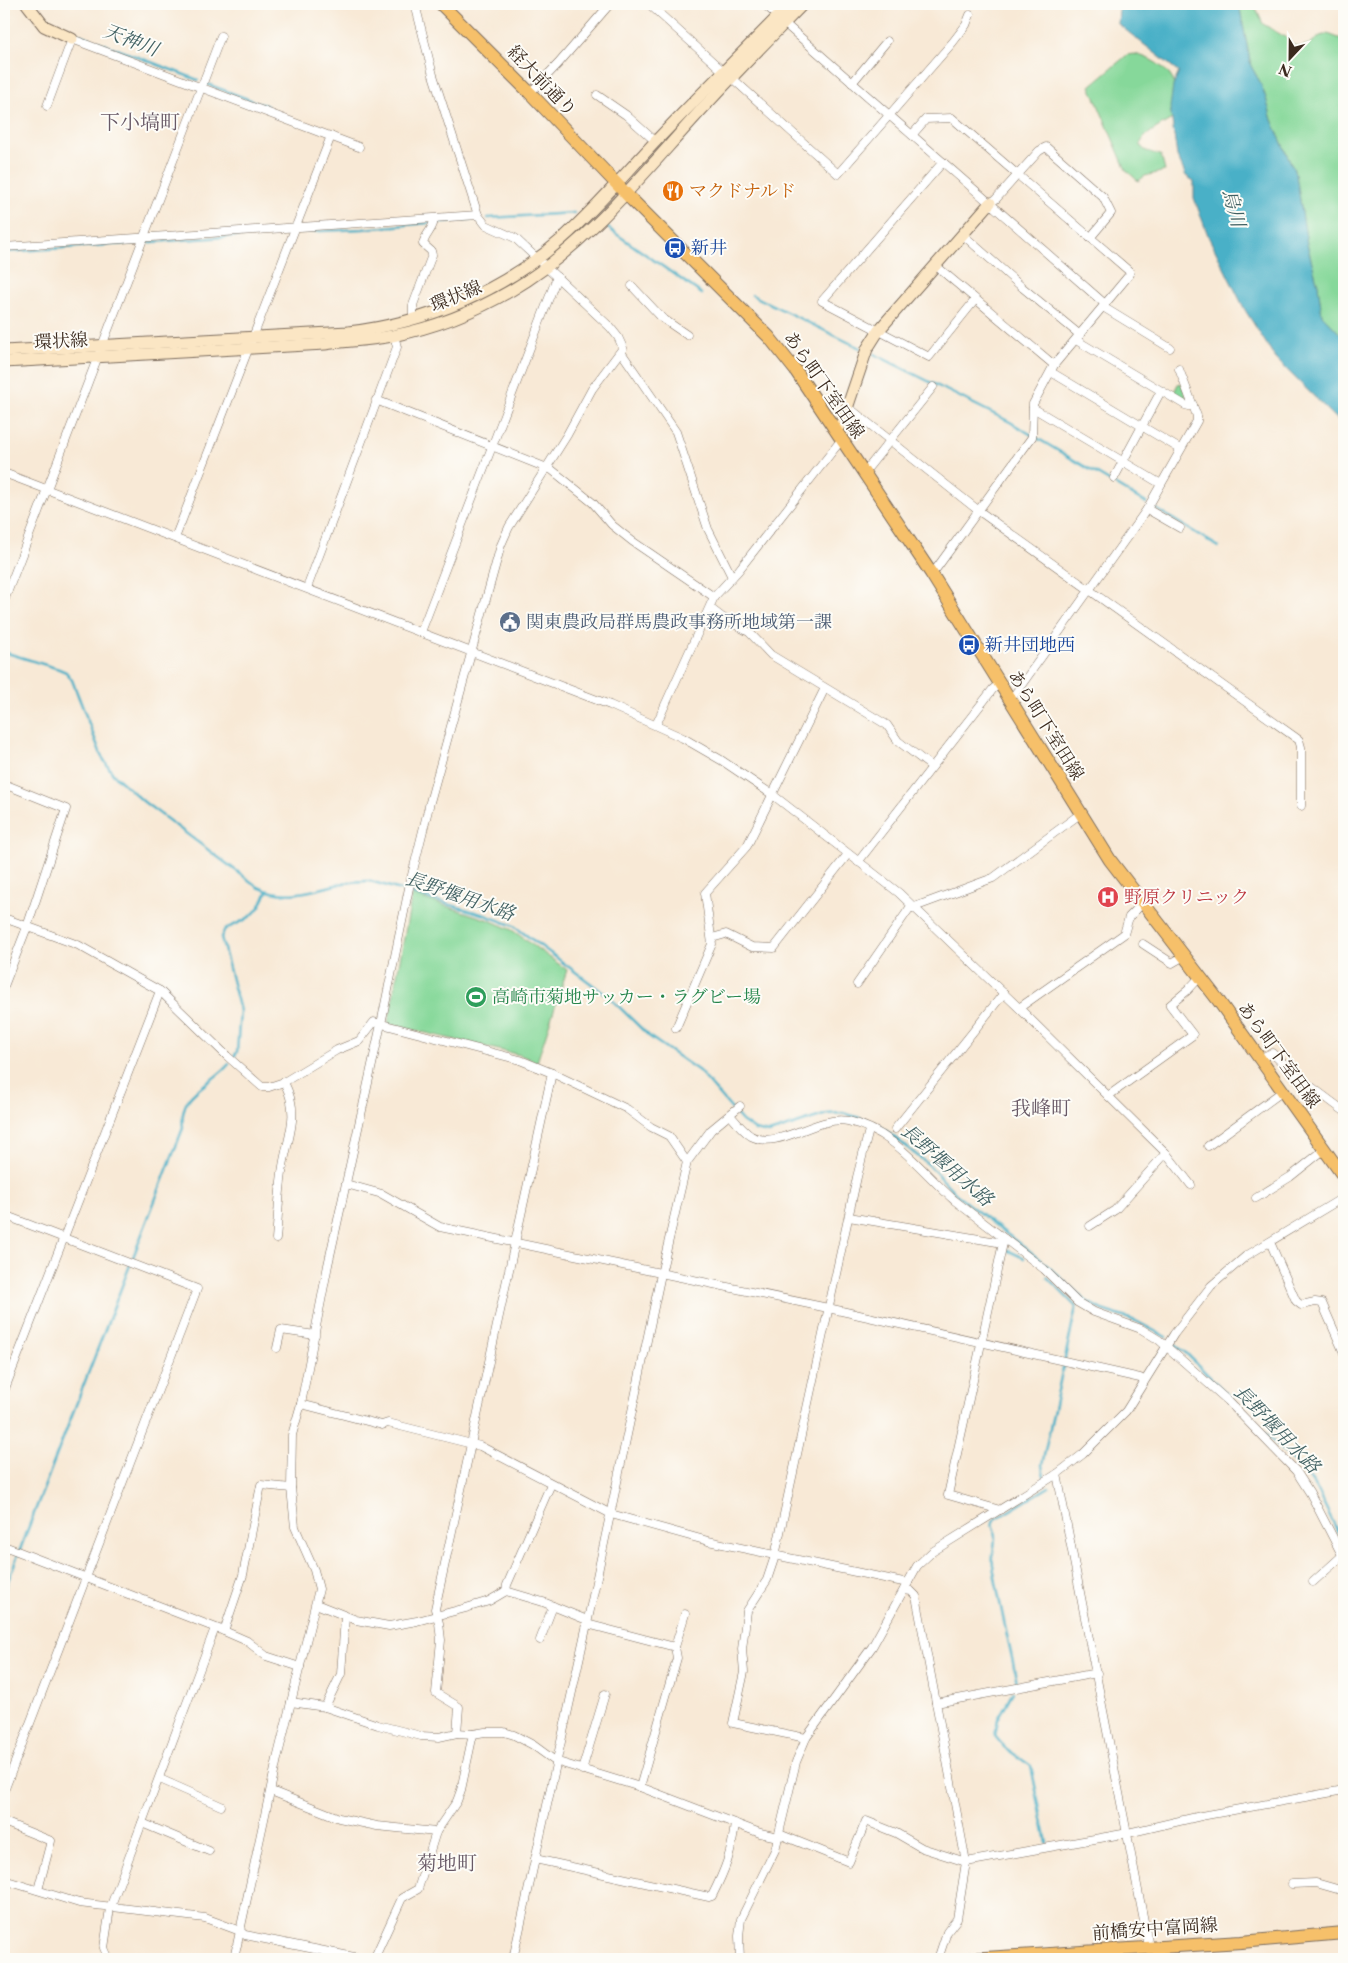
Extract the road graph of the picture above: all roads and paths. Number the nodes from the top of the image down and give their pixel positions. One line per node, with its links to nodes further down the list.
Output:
1 (27, 4): 12 (street)
2 (415, 4): 29 (street)
3 (441, 4): 17 (main road, 経大前通り)
4 (610, 4): 17 (street)
5 (649, 4): 14 (street)
6 (764, 4): 10 (street)
7 (790, 4): 10 (street, 環状線)
8 (803, 4): 10 (street, 環状線)
9 (970, 15): 20 (street)
10 (781, 20): 14 (street, 環状線); 15 (street)
11 (221, 36): 16 (street)
12 (72, 38): 16 (street); 19 (street)
13 (887, 41): 15 (street)
14 (728, 75): 20 (street); 23 (street, 環状線); 27 (street, 環状線)
15 (852, 83): 20 (street)
16 (201, 87): 22 (street); 33 (street)
17 (530, 93): 27 (main road, 経大前通り)
18 (597, 94): 23 (street)
19 (47, 106)
20 (890, 116): 21 (street)
21 (912, 135): 25 (street); 26 (street)
22 (331, 136): 24 (street); 31 (street)
23 (655, 141): 27 (street, 環状線)
24 (359, 147)
25 (943, 162): 28 (street); 44 (street)
26 (1017, 175): 28 (street); 34 (street); 34 (street)
27 (622, 188): 36 (street, 環状線); 38 (street, 環状線); 63 (main road, あら町下室田線)
28 (990, 202): 32 (street); 42 (street)
29 (478, 215): 30 (street); 36 (street)
30 (434, 218): 31 (street); 43 (street)
31 (295, 228): 33 (street); 48 (street)
32 (962, 234): 37 (street); 47 (street)
33 (142, 238): 35 (street); 51 (street)
34 (1090, 238): 42 (street)
35 (4, 247)
36 (537, 258): 38 (street); 43 (street, 環状線)
37 (935, 266): 41 (street); 44 (street)
38 (547, 267): 39 (street); 45 (street, 環状線)
39 (557, 277): 52 (street); 65 (street)
40 (632, 286): 46 (street)
41 (975, 300): 44 (street); 54 (street)
42 (1104, 305): 47 (street); 49 (street)
43 (413, 320): 48 (street, 環状線)
44 (879, 330): 60 (street)
45 (394, 335): 48 (street, 環状線); 58 (street)
46 (687, 335)
47 (1078, 337): 54 (street); 57 (street)
48 (250, 342): 51 (street, 環状線); 77 (street)
49 (1170, 348)
50 (4, 351): 51 (street, 環状線)
51 (99, 351): 53 (street, 環状線); 73 (street)
52 (621, 352): 68 (street); 79 (street)
53 (4, 362)
54 (1053, 369): 61 (street); 62 (street)
55 (1179, 369): 59 (street)
56 (933, 387): 64 (street)
57 (1161, 391): 59 (street); 62 (street)
58 (376, 400): 65 (street); 80 (street)
59 (1194, 405): 66 (street)
60 (847, 408): 63 (street); 64 (street)
61 (1033, 408): 67 (street); 75 (street)
62 (1142, 426): 66 (street); 67 (street)
63 (839, 434): 69 (main road, あら町下室田線); 79 (street)
64 (890, 441): 69 (street); 75 (street)
65 (492, 446): 68 (street); 85 (street)
66 (1180, 449): 72 (street)
67 (1122, 461): 71 (street); 72 (street)
68 (547, 467): 82 (street); 86 (street)
69 (864, 472): 78 (main road, あら町下室田線)
70 (4, 473): 73 (street)
71 (1114, 478)
72 (1161, 484): 74 (street)
73 (48, 489): 77 (street); 83 (street)
74 (1147, 509): 76 (street); 81 (street)
75 (979, 511): 78 (street); 81 (street)
76 (1180, 528)
77 (175, 538): 80 (street)
78 (931, 573): 87 (main road, あら町下室田線)
79 (732, 577): 82 (street)
80 (307, 588): 85 (street)
81 (1089, 590): 89 (street); 94 (street)
82 (714, 597): 84 (street)
83 (4, 601)
84 (710, 608): 88 (street); 90 (street)
85 (421, 632): 86 (street)
86 (472, 652): 90 (street); 111 (street)
87 (999, 684): 89 (main road, あら町下室田線); 91 (street)
88 (825, 688): 91 (street); 93 (street)
89 (1009, 698): 95 (main road, あら町下室田線)
90 (656, 726): 93 (street)
91 (932, 767): 97 (street)
92 (4, 784): 101 (street)
93 (772, 795): 96 (street); 102 (street)
94 (1301, 806)
95 (1080, 814): 98 (main road, あら町下室田線); 99 (street)
96 (848, 854): 97 (street); 102 (street)
97 (858, 862): 99 (street)
98 (1143, 903): 104 (main road, あら町下室田線); 110 (street)
99 (914, 907): 106 (street); 109 (street)
100 (4, 918): 101 (street)
101 (27, 926): 107 (street); 108 (street)
102 (712, 938): 112 (street)
103 (1144, 944): 104 (street)
104 (1184, 956): 105 (main road, あら町下室田線)
105 (1200, 977): 113 (main road, あら町下室田線); 117 (street)
106 (857, 984)
107 (4, 986)
108 (160, 992): 115 (street); 133 (street)
109 (1004, 993): 110 (street); 119 (street)
110 (1019, 1008): 117 (street)
111 (381, 1024): 114 (street); 115 (street); 126 (street)
112 (676, 1028)
113 (1261, 1058): 116 (main road, あら町下室田線); 118 (street)
114 (552, 1073): 124 (street); 136 (street)
115 (284, 1082): 134 (street)
116 (1283, 1091): 121 (street); 122 (main road, あら町下室田線)
117 (1108, 1096): 123 (street)
118 (1344, 1111)
119 (895, 1129)
120 (869, 1130): 124 (street); 131 (street); 135 (street)
121 (1208, 1146)
122 (1325, 1149): 125 (main road, あら町下室田線); 129 (street)
123 (1166, 1153): 127 (street); 132 (street)
124 (687, 1162): 138 (street)
125 (1344, 1177)
126 (346, 1184): 136 (street); 140 (street)
127 (1191, 1186)
128 (1344, 1197): 137 (street)
129 (1256, 1198)
130 (4, 1214): 133 (street)
131 (849, 1217): 135 (street); 139 (street)
132 (1090, 1226)
133 (63, 1238): 146 (street); 157 (street)
134 (276, 1239)
135 (1004, 1241): 141 (street); 142 (street)
136 (515, 1242): 138 (street); 148 (street)
137 (1270, 1242): 142 (street); 144 (street)
138 (661, 1274): 139 (street); 153 (street)
139 (828, 1308): 141 (street); 156 (street)
140 (315, 1335): 143 (street); 147 (street)
141 (981, 1343): 145 (street); 152 (street)
142 (1167, 1346): 145 (street); 155 (street)
143 (277, 1348)
144 (1344, 1353)
145 (1144, 1380): 149 (street)
146 (4, 1391)
147 (301, 1404): 148 (street); 151 (street)
148 (471, 1443): 150 (street); 164 (street)
149 (1057, 1474): 152 (street); 172 (street)
150 (551, 1484): 153 (street); 160 (street)
151 (291, 1488): 161 (street); 168 (street)
152 (1000, 1510): 159 (street)
153 (611, 1514): 156 (street); 166 (street)
154 (4, 1546): 157 (street)
155 (1343, 1554): 158 (street)
156 (775, 1556): 159 (street); 179 (street)
157 (85, 1578): 167 (street); 184 (street)
158 (1314, 1582)
159 (906, 1586): 175 (street); 179 (street)
160 (506, 1591): 162 (street); 164 (street)
161 (316, 1604): 165 (street); 171 (street)
162 (553, 1606): 166 (street); 169 (street)
163 (685, 1614): 170 (street)
164 (437, 1616): 165 (street); 177 (street)
165 (345, 1617): 176 (street)
166 (587, 1622): 170 (street); 180 (street)
167 (215, 1628): 168 (street); 182 (street)
168 (224, 1631): 171 (street)
169 (540, 1640)
170 (675, 1647): 183 (street)
171 (300, 1667): 174 (street)
172 (1097, 1673): 175 (street); 192 (street)
173 (605, 1694): 181 (street)
174 (291, 1702): 176 (street); 186 (street)
175 (936, 1703): 196 (street)
176 (324, 1707): 177 (street)
177 (457, 1733): 178 (street)
178 (473, 1734): 180 (street); 191 (street)
179 (806, 1738): 193 (street)
180 (556, 1762): 181 (street); 195 (street)
181 (582, 1770): 183 (street)
182 (160, 1779): 187 (street); 189 (street)
183 (640, 1787): 190 (street)
184 (4, 1790)
185 (1344, 1790): 192 (street)
186 (271, 1791): 191 (street); 202 (street)
187 (221, 1806)
188 (4, 1822): 199 (street)
189 (142, 1823): 194 (street); 201 (street)
190 (735, 1824): 193 (street); 195 (street)
191 (436, 1832): 208 (street)
192 (1128, 1833): 196 (street); 204 (street)
193 (779, 1835): 196 (street); 210 (street)
194 (208, 1851)
195 (535, 1859): 209 (street)
196 (966, 1862): 211 (street)
197 (4, 1880): 199 (street)
198 (1292, 1884): 200 (street)
199 (38, 1890): 201 (street)
200 (1344, 1891)
201 (110, 1908): 202 (street); 205 (street)
202 (240, 1931): 206 (street); 207 (street)
203 (1344, 1933): 204 (main road, 前橋安中富岡線)
204 (1155, 1947): 212 (main road, 前橋安中富岡線); 213 (street)
205 (109, 1959)
206 (234, 1959)
207 (364, 1959)
208 (374, 1959)
209 (513, 1959)
210 (740, 1959)
211 (938, 1959)
212 (969, 1959)
213 (1154, 1959)

